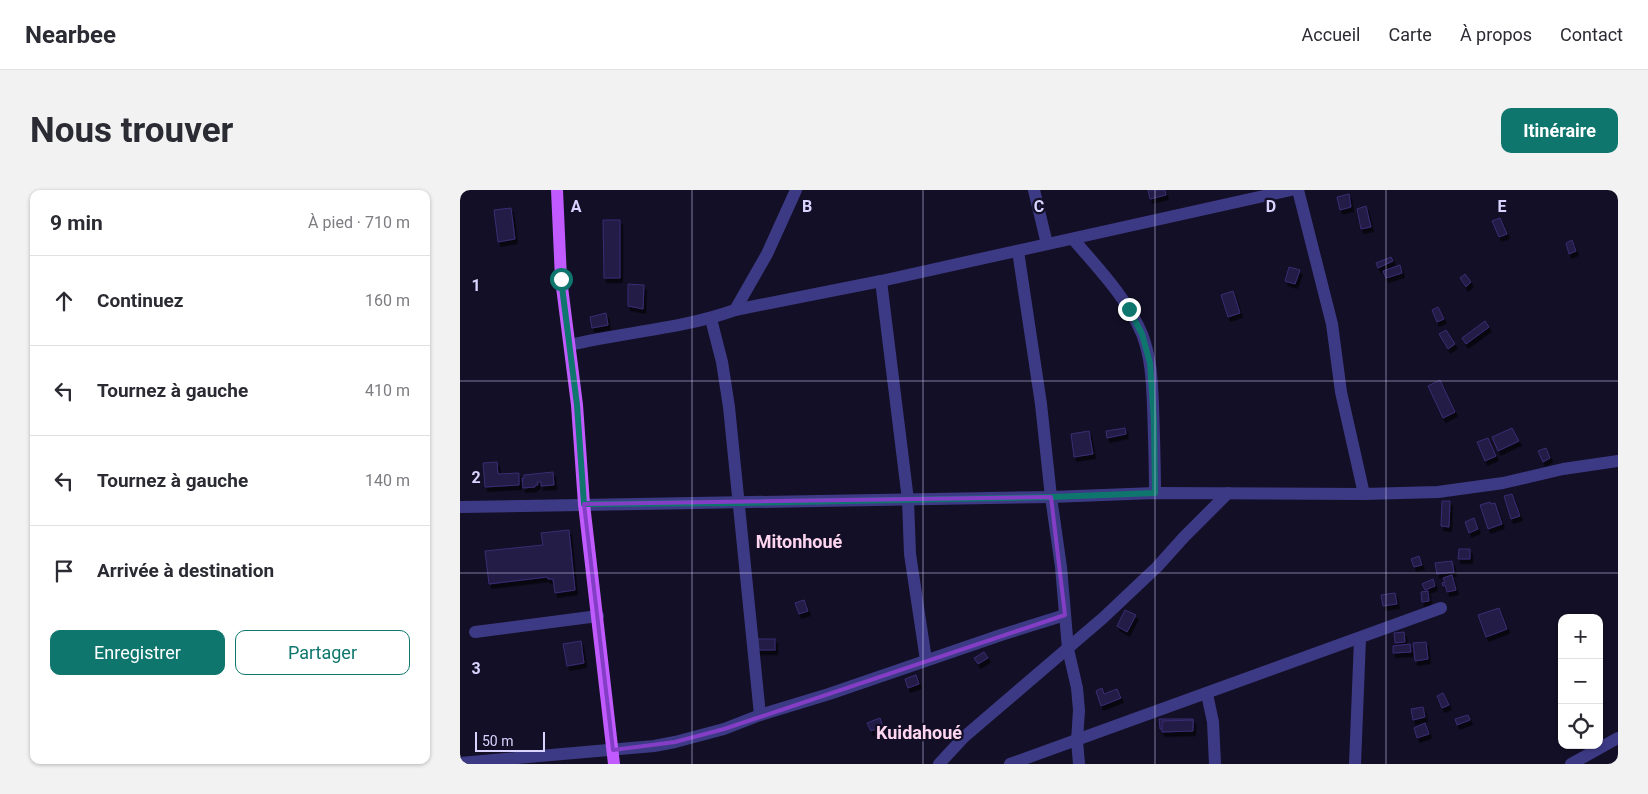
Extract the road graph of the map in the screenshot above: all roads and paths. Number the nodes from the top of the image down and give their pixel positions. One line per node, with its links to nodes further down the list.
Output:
1 (557, 190): 12 (main road)
2 (796, 190): 10 (street)
3 (1034, 190): 7 (street)
4 (1291, 190): 6 (street)
5 (1298, 190): 16 (street)
6 (1073, 239): 7 (street); 14 (street)
7 (1047, 244): 8 (street)
8 (1018, 251): 9 (street); 17 (street)
9 (881, 281): 10 (street); 18 (street)
10 (735, 310): 11 (street)
11 (712, 318): 12 (street); 19 (street)
12 (570, 345): 20 (main road)
13 (1618, 461): 16 (street)
14 (1155, 493): 15 (street); 17 (street)
15 (1228, 493): 16 (street); 27 (street)
16 (1364, 494)
17 (1051, 497): 18 (street); 23 (street)
18 (908, 500): 19 (street); 28 (street)
19 (738, 503): 20 (street); 30 (street)
20 (584, 504): 21 (street); 24 (main road)
21 (460, 507)
22 (1441, 608): 26 (street)
23 (1065, 615): 27 (street); 28 (street)
24 (598, 616): 25 (street); 33 (main road)
25 (475, 632)
26 (1360, 638): 29 (street); 40 (street)
27 (1068, 649): 32 (street); 36 (street)
28 (926, 660): 30 (street)
29 (1207, 694): 32 (street); 39 (street)
30 (760, 715): 33 (street)
31 (1618, 738): 41 (street)
32 (1077, 741): 37 (street); 38 (street)
33 (613, 750): 34 (street); 35 (main road)
34 (460, 764)
35 (614, 764)
36 (939, 764)
37 (1010, 764)
38 (1080, 764)
39 (1215, 764)
40 (1355, 764)
41 (1571, 764)

